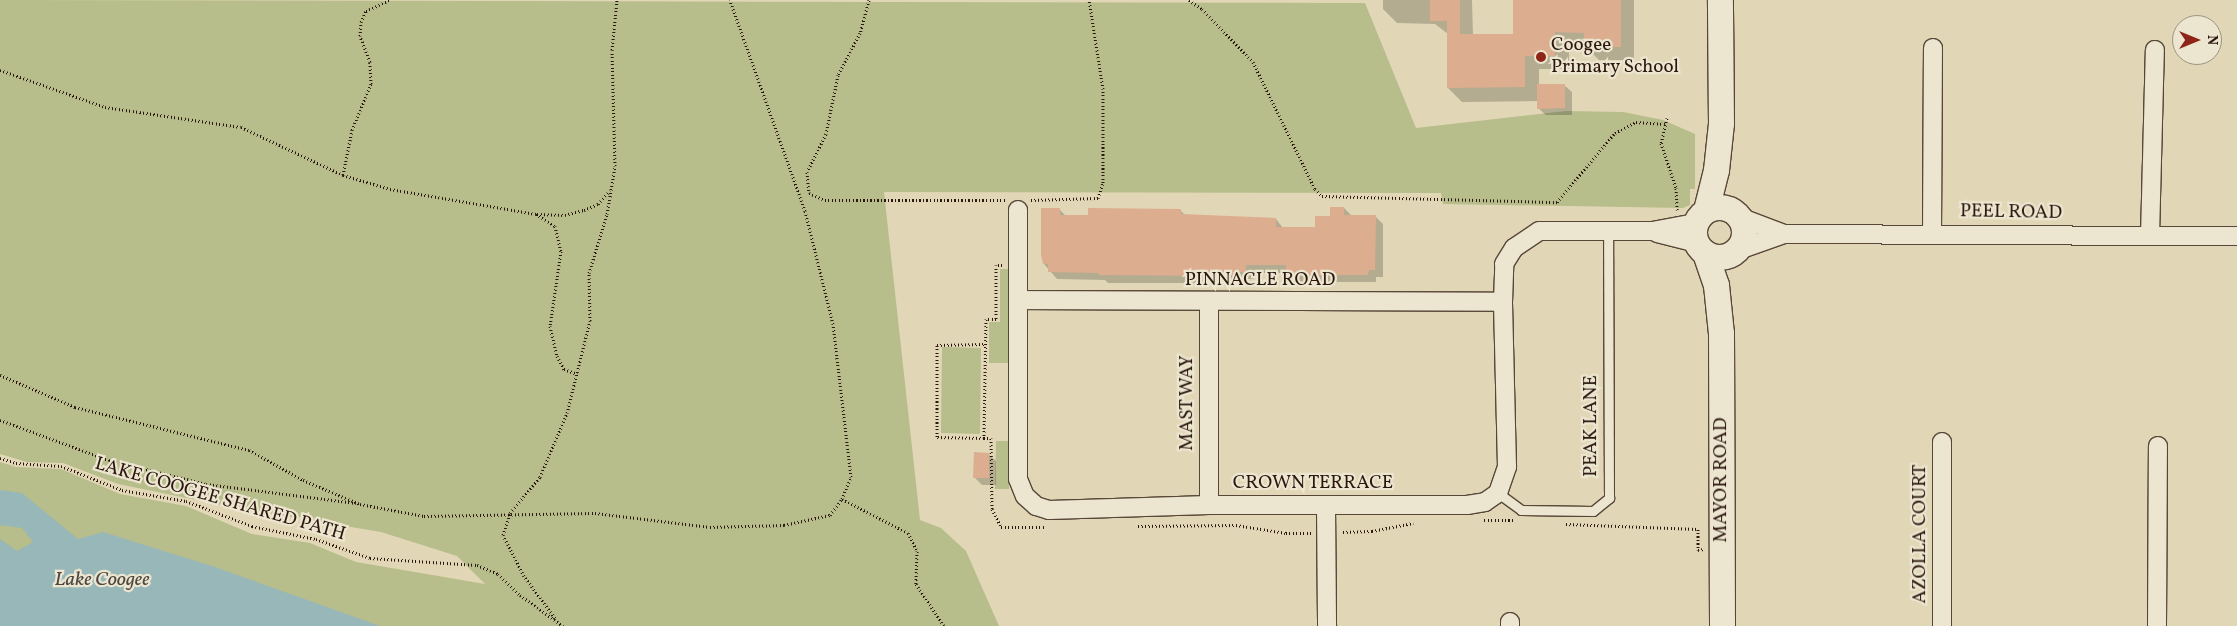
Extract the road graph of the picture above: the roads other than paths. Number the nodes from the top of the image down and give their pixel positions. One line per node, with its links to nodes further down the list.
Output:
1 (1720, 0): 4 (main road)
2 (1933, 48): 10 (street)
3 (2155, 50): 11 (street)
4 (1721, 122): 6 (main road); 7 (main road)
5 (1019, 203): 14 (street, CROWN TERRACE)
6 (1738, 216): 7 (main road); 9 (street, PEEL ROAD); 13 (main road)
7 (1696, 228): 8 (street); 13 (main road); 17 (main road, MAYOR ROAD)
8 (1608, 232): 16 (street); 20 (lane, PEAK LANE)
9 (1784, 234): 10 (street, PEEL ROAD); 13 (street, PEEL ROAD)
10 (1932, 234): 11 (street, PEEL ROAD)
11 (2150, 236): 12 (street, PEEL ROAD)
12 (2237, 236)
13 (1735, 252): 17 (main road, MAYOR ROAD)
14 (1018, 300): 15 (street, PINNACLE ROAD); 21 (street, CROWN TERRACE)
15 (1209, 301): 16 (street, PINNACLE ROAD); 21 (street, MAST WAY)
16 (1503, 302): 20 (street)
17 (1722, 333): 24 (main road, MAYOR ROAD)
18 (1942, 442): 25 (street, AZOLLA COURT)
19 (2158, 446): 26 (street)
20 (1498, 493): 22 (street, CROWN TERRACE)
21 (1209, 505): 22 (street, CROWN TERRACE)
22 (1326, 506): 23 (street)
23 (1327, 626)
24 (1722, 626)
25 (1942, 626)
26 (2157, 626)

